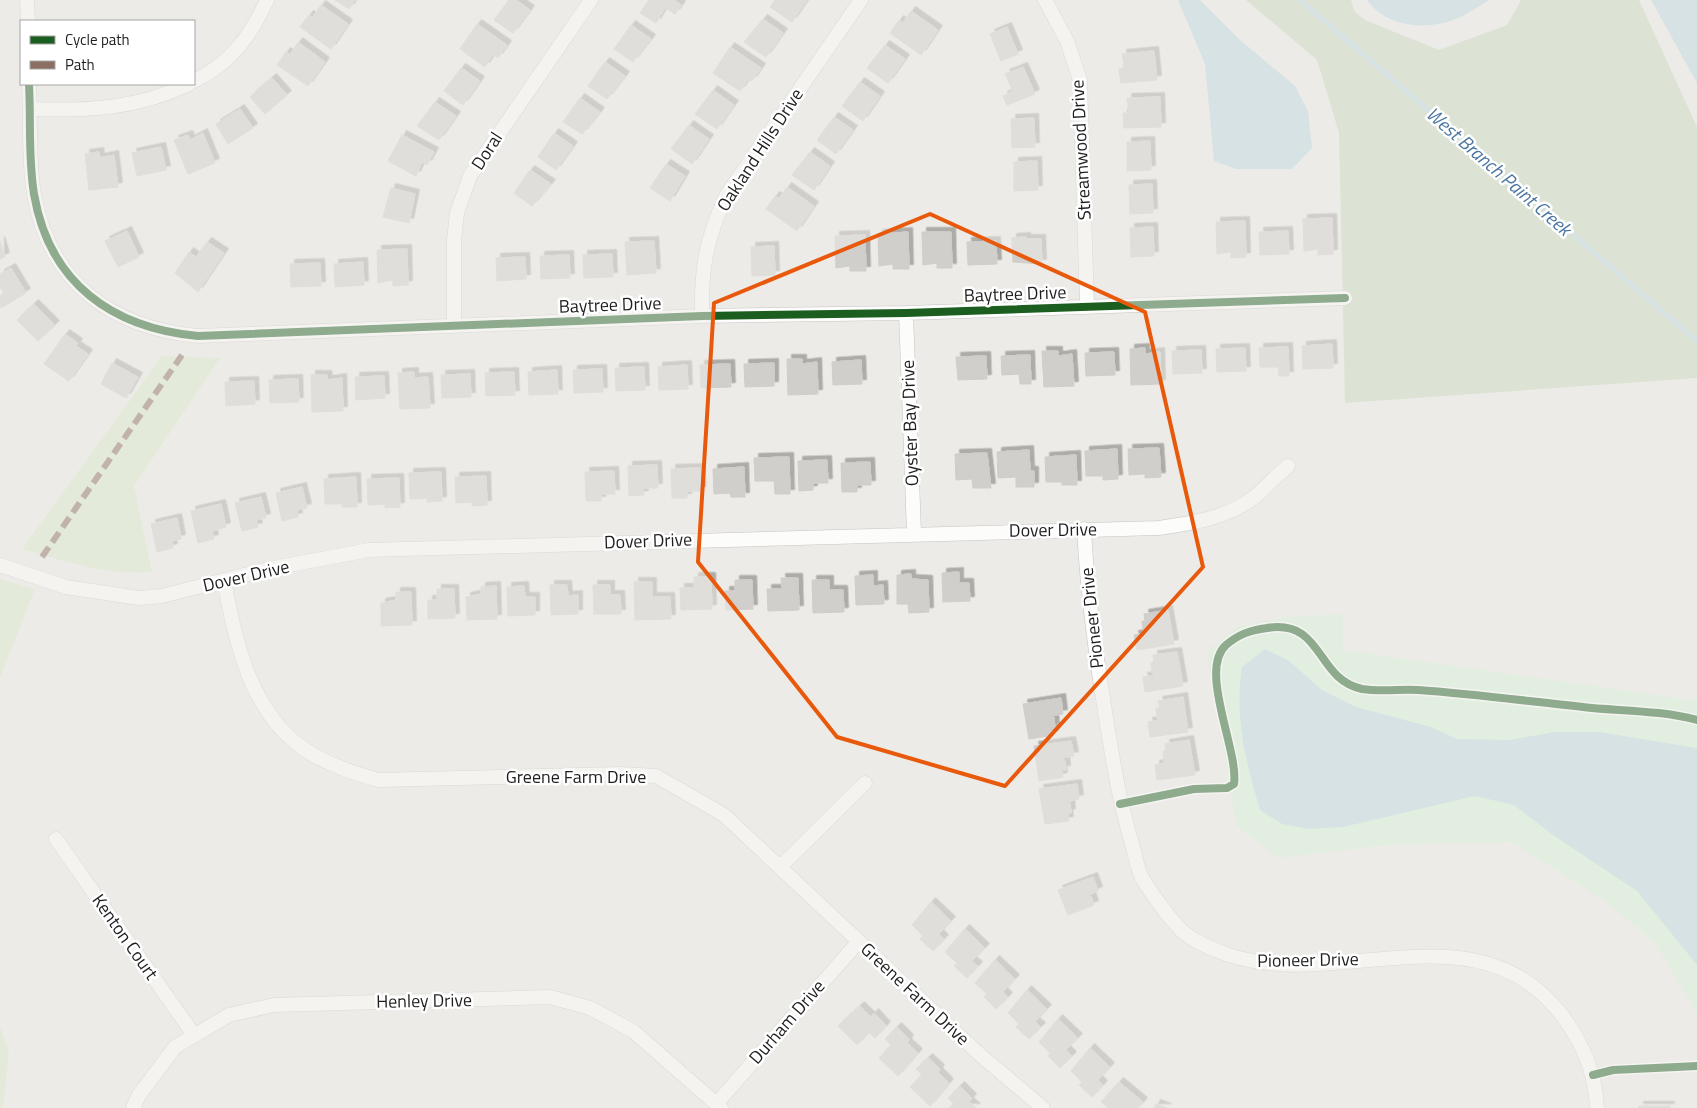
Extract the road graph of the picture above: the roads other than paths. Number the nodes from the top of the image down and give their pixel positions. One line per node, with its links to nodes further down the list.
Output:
1 (27, 0): 6 (street)
2 (267, 0): 7 (street)
3 (591, 0): 15 (street, Doral)
4 (861, 0): 14 (street, Oakland Hills Drive)
5 (1045, 0): 12 (street, Streamwood Drive)
6 (28, 20)
7 (195, 80)
8 (30, 85): 10 (street, Baytree Drive)
9 (187, 85): 10 (street)
10 (30, 109): 15 (street, Baytree Drive)
11 (1345, 298): 12 (street, Baytree Drive)
12 (1087, 306): 13 (street, Baytree Drive)
13 (906, 313): 14 (street, Baytree Drive); 18 (street, Oyster Bay Drive)
14 (702, 316): 15 (street, Baytree Drive)
15 (454, 326)
16 (1288, 466): 17 (street, Dover Drive)
17 (1084, 529): 18 (street, Dover Drive); 29 (street, Pioneer Drive)
18 (914, 533): 20 (street, Dover Drive)
19 (0, 565): 20 (street, Dover Drive)
20 (224, 580): 23 (street, Greene Farm Drive)
21 (865, 783): 23 (street)
22 (56, 839): 25 (street, Kenton Court)
23 (781, 866): 24 (street, Greene Farm Drive)
24 (859, 941): 26 (street, Durham Drive); 28 (street, Greene Farm Drive)
25 (194, 1035): 26 (street, Henley Drive); 27 (street, Henley Drive)
26 (719, 1106)
27 (133, 1108)
28 (1043, 1108)
29 (1597, 1108)

